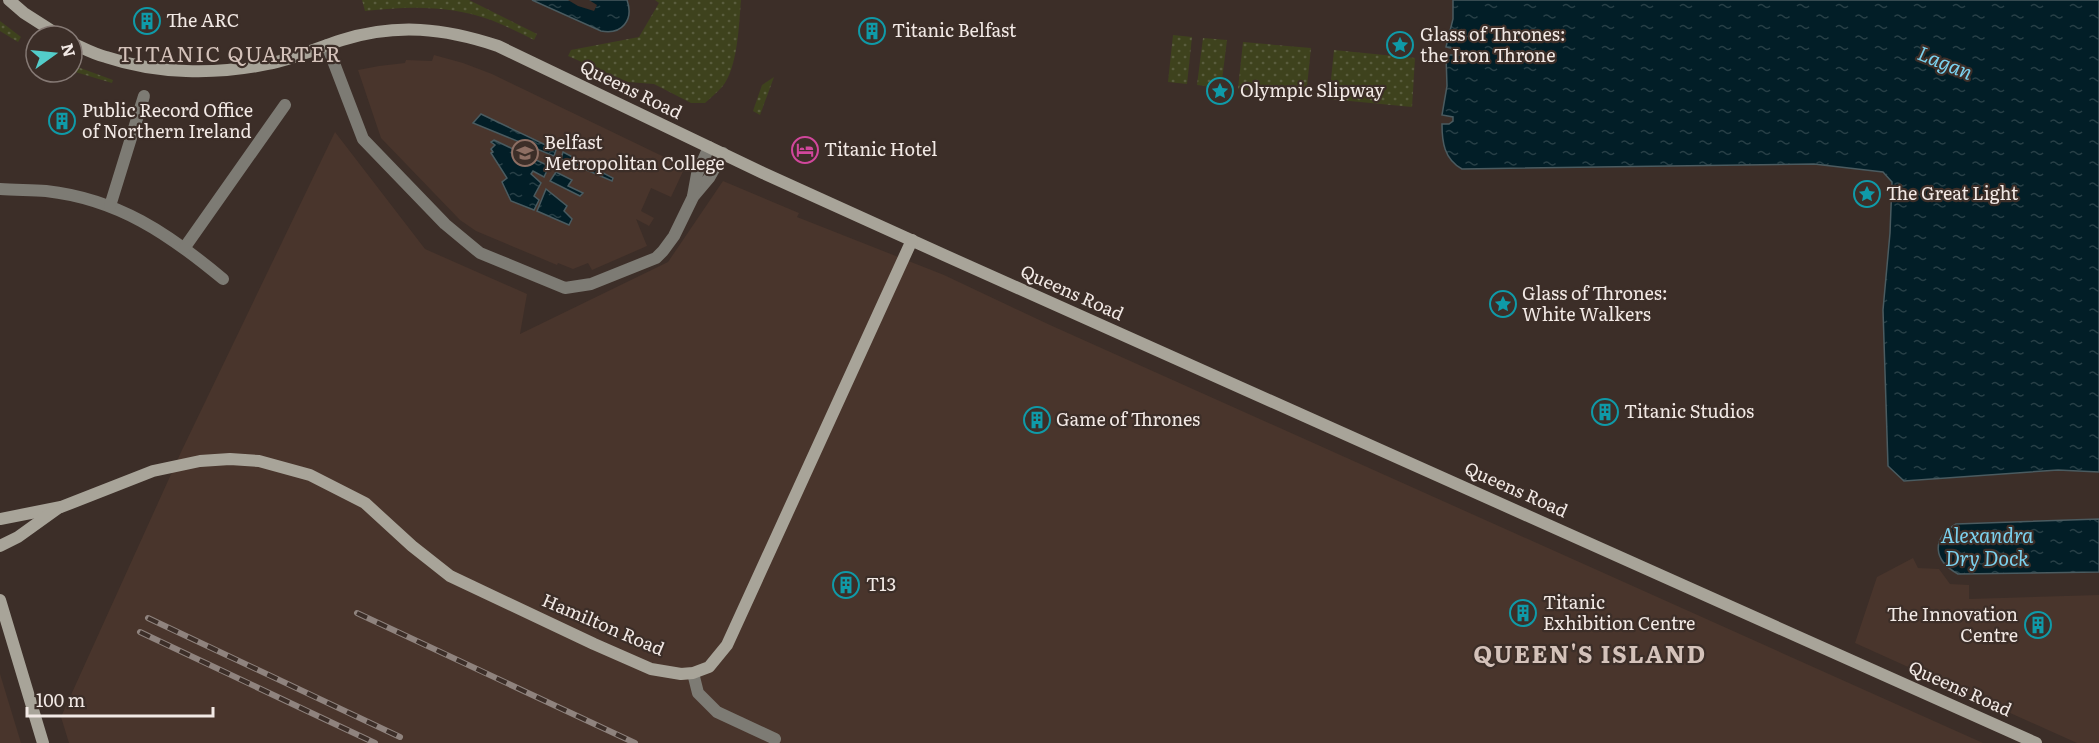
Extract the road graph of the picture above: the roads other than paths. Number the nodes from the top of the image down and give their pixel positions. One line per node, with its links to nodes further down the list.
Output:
1 (9, 0): 2 (street)
2 (41, 24)
3 (327, 45): 4 (street, Queens Road); 7 (street, Queens Road); 10 (street)
4 (84, 48)
5 (144, 96): 11 (street)
6 (285, 105): 13 (street)
7 (709, 147): 8 (street, Queens Road); 10 (street)
8 (723, 153): 10 (street); 12 (street, Queens Road)
9 (0, 189): 11 (street)
10 (693, 197)
11 (110, 206): 13 (street)
12 (912, 240): 19 (street); 22 (street, Queens Road)
13 (185, 247): 14 (street)
14 (223, 279)
15 (61, 507): 16 (street, Hamilton Road); 17 (street, Hamilton Road); 19 (street, Hamilton Road)
16 (0, 519)
17 (0, 546)
18 (0, 600): 21 (street)
19 (693, 673): 20 (street)
20 (775, 739)
21 (43, 743)
22 (2036, 743)

